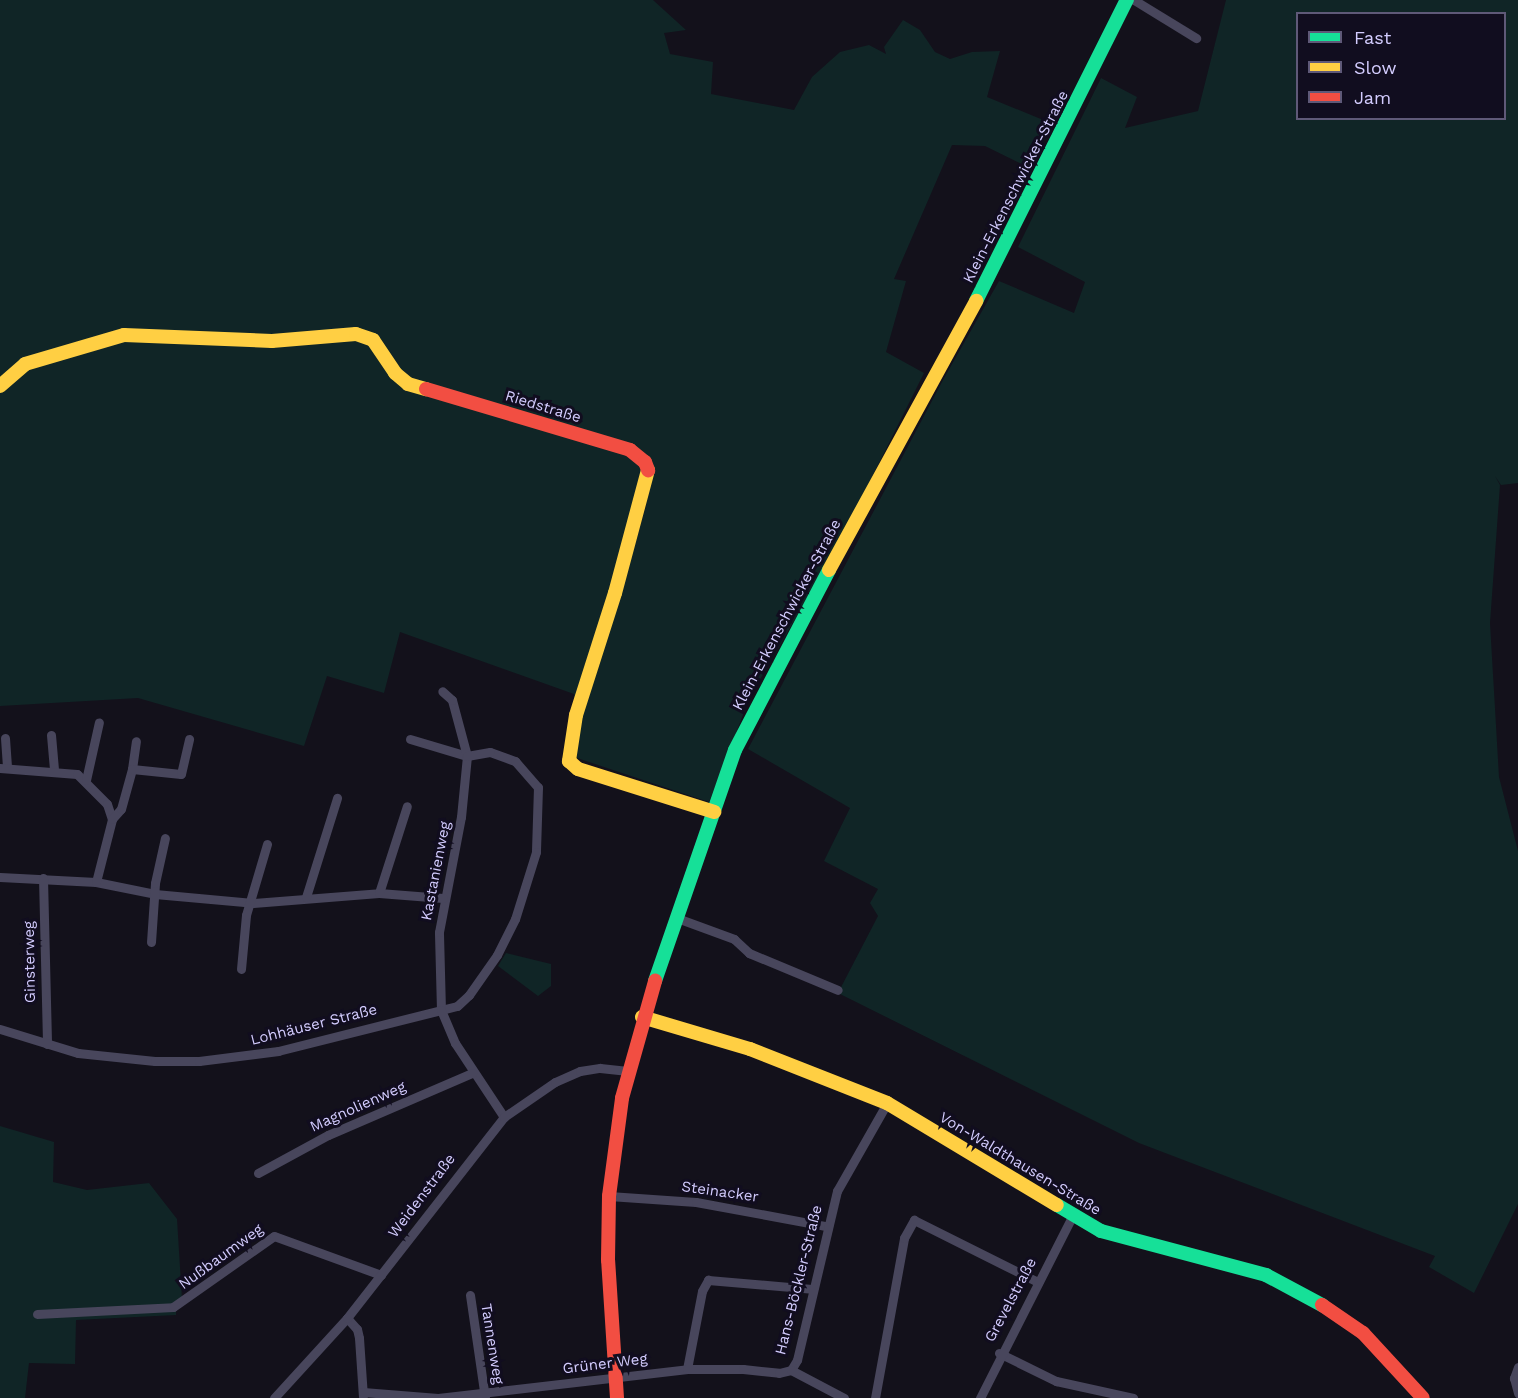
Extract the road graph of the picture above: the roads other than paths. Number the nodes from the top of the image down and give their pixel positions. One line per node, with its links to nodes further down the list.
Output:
1 (1127, 0): 19 (street, Klein-Erkenschwicker-Straße)
2 (1134, 0): 3 (street)
3 (1196, 38)
4 (0, 386): 19 (street, Riedstraße)
5 (441, 691): 12 (street, Kastanienweg)
6 (99, 722): 16 (street)
7 (51, 735): 15 (street)
8 (5, 738): 13 (street)
9 (189, 739): 14 (street)
10 (410, 739): 12 (street)
11 (136, 741): 14 (street)
12 (467, 756): 29 (street, Kastanienweg); 35 (street)
13 (3, 768): 15 (street)
14 (132, 769): 20 (street)
15 (54, 771): 16 (street)
16 (86, 780): 20 (street)
17 (337, 798): 28 (street)
18 (407, 806): 26 (street)
19 (714, 812): 31 (street, Klein-Erkenschwicker-Straße)
20 (112, 819): 25 (street)
21 (165, 838): 27 (street)
22 (267, 844): 30 (street)
23 (0, 877): 24 (street)
24 (43, 878): 25 (street); 38 (street, Ginsterweg)
25 (96, 882): 27 (street)
26 (379, 893): 28 (street); 29 (street)
27 (154, 894): 30 (street); 32 (street)
28 (306, 897): 30 (street)
29 (443, 898): 35 (street, Kastanienweg)
30 (253, 903): 33 (street)
31 (677, 918): 34 (street); 36 (street, Klein-Erkenschwicker-Straße)
32 (151, 942)
33 (241, 969)
34 (838, 990)
35 (441, 1010): 38 (street, Lohhäuser Straße); 40 (street)
36 (642, 1017): 39 (street, Klein-Erkenschwicker-Straße); 41 (street, Von-Waldthausen-Straße)
37 (0, 1029): 38 (street, Lohhäuser Straße)
38 (47, 1044)
39 (628, 1071): 42 (street, Weidenstraße); 44 (street, Klein-Erkenschwicker-Straße)
40 (472, 1073): 42 (street); 43 (street, Magnolienweg)
41 (887, 1103): 45 (street, Von-Waldthausen-Straße); 46 (street, Hans-Böckler-Straße)
42 (504, 1117): 47 (street, Weidenstraße)
43 (258, 1173)
44 (609, 1196): 46 (street, Steinacker); 57 (street, Klein-Erkenschwicker-Straße)
45 (1072, 1217): 48 (street, Grevelstraße); 67 (street, Von-Waldthausen-Straße)
46 (826, 1226): 49 (street, Hans-Böckler-Straße)
47 (381, 1275): 51 (street, Nußbaumweg); 52 (street, Weidenstraße)
48 (1038, 1282): 53 (street, Grevelstraße); 64 (street)
49 (812, 1289): 55 (street); 56 (street, Hans-Böckler-Straße)
50 (470, 1295): 60 (street, Tannenweg)
51 (37, 1314)
52 (346, 1318): 59 (street); 61 (street, Weidenstraße)
53 (999, 1353): 65 (street, Grevelstraße); 66 (street)
54 (1518, 1367): 58 (street)
55 (687, 1369): 56 (street, Grüner Weg); 57 (street, Grüner Weg)
56 (791, 1370): 63 (street, Grüner Weg)
57 (615, 1378): 60 (street, Grüner Weg); 62 (street, Klein-Erkenschwicker-Straße)
58 (1518, 1393)
59 (363, 1395): 60 (street, Grüner Weg)
60 (485, 1396)
61 (274, 1398)
62 (617, 1398)
63 (844, 1398)
64 (875, 1398)
65 (980, 1398)
66 (1133, 1398)
67 (1423, 1398)

